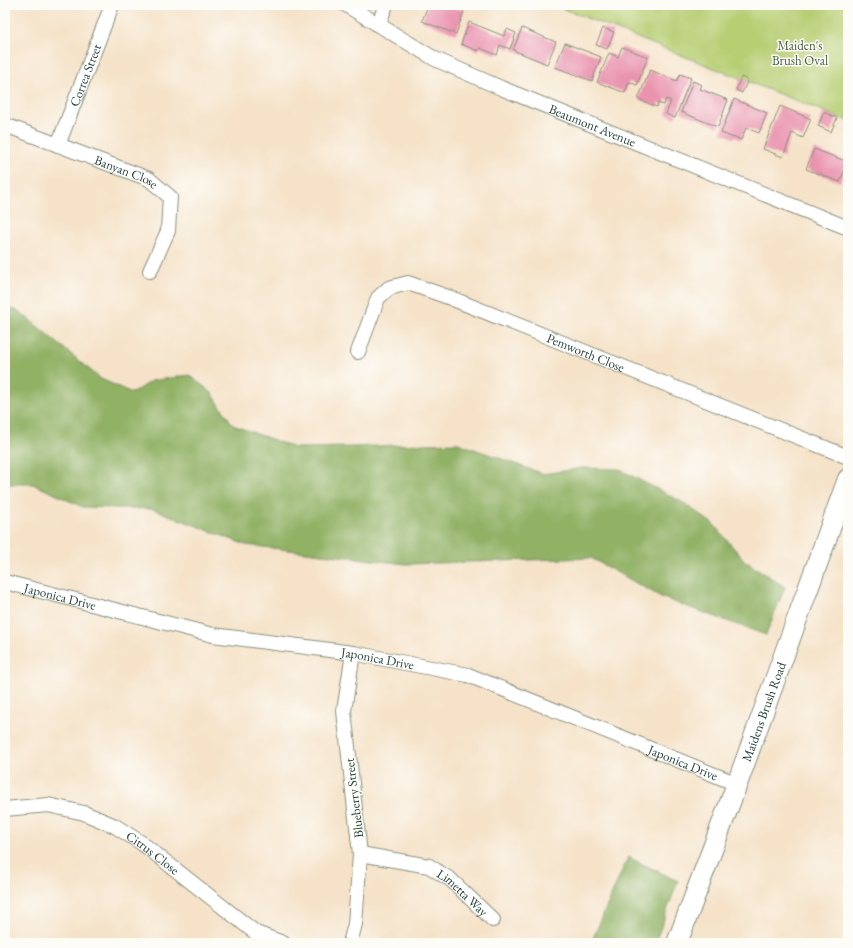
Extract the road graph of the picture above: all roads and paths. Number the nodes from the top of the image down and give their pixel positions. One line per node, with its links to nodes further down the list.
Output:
1 (112, 5): 6 (street, Correa Street)
2 (346, 5): 4 (street, Beaumont Avenue)
3 (386, 5): 4 (street)
4 (378, 25): 7 (street, Beaumont Avenue)
5 (5, 125): 6 (street, Banyan Close)
6 (58, 145): 8 (street, Banyan Close)
7 (848, 228)
8 (150, 271)
9 (358, 352): 10 (street, Pemworth Close)
10 (848, 457)
11 (848, 478): 14 (street, Maidens Brush Road)
12 (5, 582): 13 (street, Japonica Drive)
13 (353, 653): 14 (street, Japonica Drive); 16 (street, Blueberry Street)
14 (737, 784): 20 (street, Maidens Brush Road)
15 (5, 809): 18 (street, Citrus Close)
16 (360, 854): 17 (street, Limetta Way); 19 (street, Blueberry Street)
17 (492, 920)
18 (283, 943)
19 (350, 943)
20 (677, 943)

